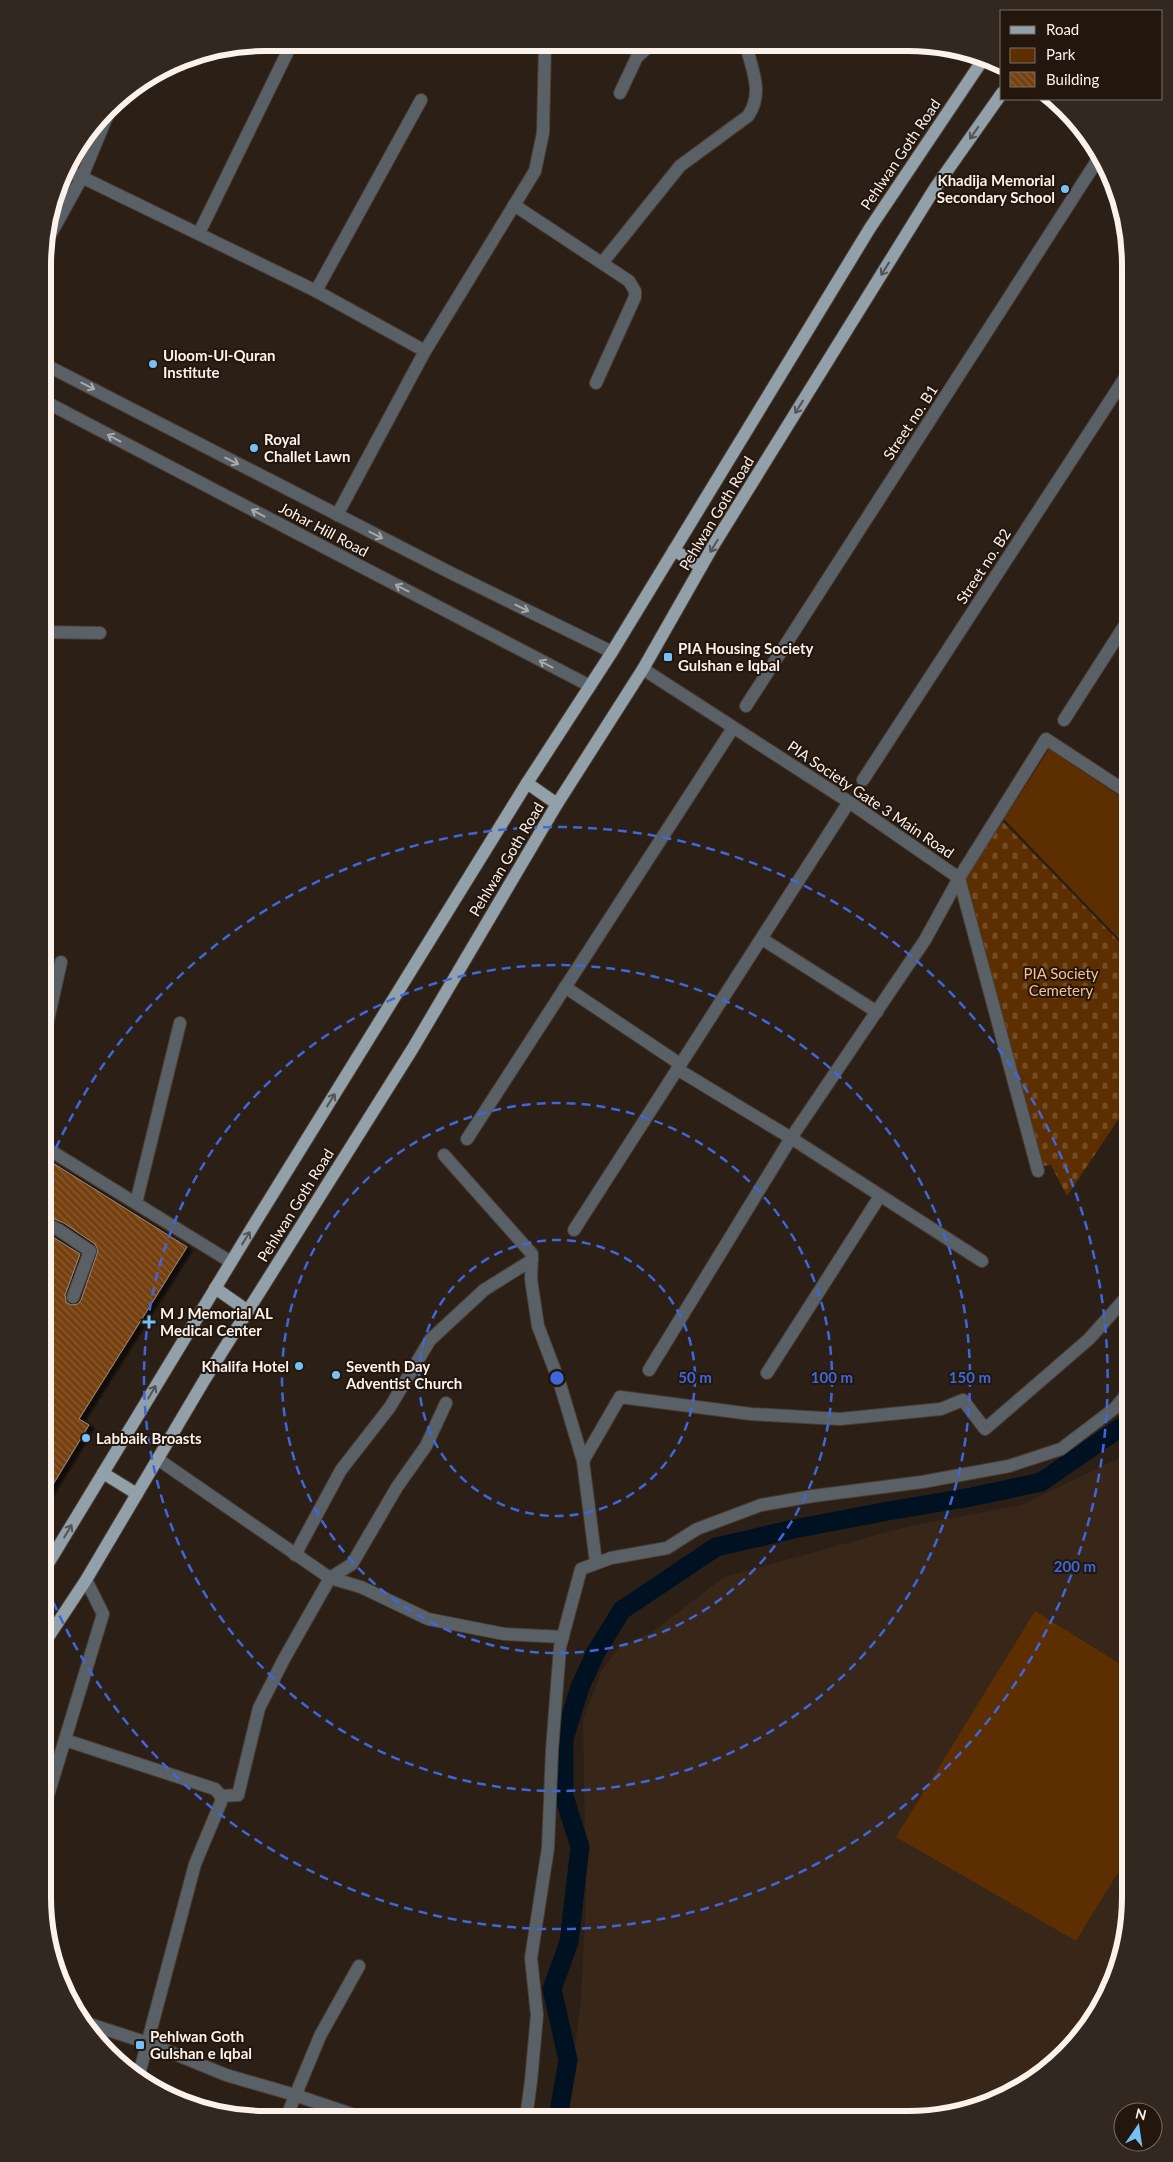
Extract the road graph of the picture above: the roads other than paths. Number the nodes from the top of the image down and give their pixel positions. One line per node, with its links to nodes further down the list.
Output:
1 (288, 51): 15 (street)
2 (545, 51): 13 (street)
3 (644, 51): 6 (street)
4 (747, 51): 16 (street)
5 (980, 64): 24 (main road, Pehlwan Goth Road)
6 (620, 93)
7 (1000, 97): 25 (main road, Pehlwan Goth Road, one-way to 25)
8 (421, 100): 17 (street)
9 (104, 125): 12 (street)
10 (1096, 163): 32 (street, Street no. B1)
11 (72, 173): 12 (street)
12 (81, 178): 14 (street); 15 (street)
13 (514, 205): 16 (street); 18 (street)
14 (55, 226)
15 (199, 233): 17 (street)
16 (602, 263): 21 (street)
17 (316, 291): 18 (street)
18 (425, 351): 23 (street)
19 (51, 368): 23 (street, one-way to 23)
20 (1122, 382): 35 (street, Street no. B2)
21 (596, 383)
22 (51, 405): 31 (street, Johar Hill Road, one-way to 22)
23 (336, 514): 29 (street, one-way to 29)
24 (674, 550): 25 (main road); 29 (main road, Pehlwan Goth Road)
25 (701, 567): 30 (main road, Pehlwan Goth Road)
26 (1122, 630): 33 (street)
27 (51, 632): 28 (street)
28 (100, 634)
29 (612, 652): 31 (main road, Pehlwan Goth Road)
30 (643, 668): 34 (street, PIA Society Gate 3 Main Road); 39 (main road, Pehlwan Goth Road)
31 (590, 686): 36 (main road, Pehlwan Goth Road)
32 (746, 706)
33 (1064, 720)
34 (733, 728): 38 (street, PIA Society Gate 3 Main Road); 43 (street)
35 (863, 780)
36 (527, 783): 39 (main road); 59 (main road, Pehlwan Goth Road, one-way to 36)
37 (1122, 789): 40 (street, PIA Society Gate 3 Main Road)
38 (849, 802): 40 (street, PIA Society Gate 3 Main Road); 41 (street)
39 (557, 804): 63 (main road, Pehlwan Goth Road)
40 (958, 878): 45 (street); 52 (street)
41 (762, 938): 45 (street); 47 (street)
42 (61, 962): 44 (street)
43 (565, 987): 47 (street); 49 (street)
44 (51, 1009)
45 (876, 1012): 48 (street)
46 (180, 1022): 54 (street)
47 (679, 1066): 48 (street); 56 (street)
48 (791, 1138): 53 (street); 64 (street)
49 (467, 1139)
50 (51, 1151): 54 (street)
51 (444, 1155): 57 (street)
52 (1038, 1172)
53 (880, 1196): 58 (street); 65 (street)
54 (136, 1203): 59 (street)
55 (51, 1226): 61 (street)
56 (574, 1230)
57 (532, 1260): 69 (street); 72 (street)
58 (982, 1261)
59 (231, 1262): 60 (main road, Pehlwan Goth Road)
60 (215, 1288): 63 (main road); 70 (main road, Pehlwan Goth Road, one-way to 60)
61 (73, 1297)
62 (1122, 1302): 69 (street)
63 (248, 1311): 68 (main road, Pehlwan Goth Road)
64 (649, 1370)
65 (767, 1373)
66 (1122, 1400): 74 (street)
67 (446, 1403): 75 (street)
68 (158, 1460): 71 (main road, Pehlwan Goth Road); 72 (street)
69 (583, 1461): 74 (street)
70 (103, 1473): 71 (main road); 73 (main road, Pehlwan Goth Road, one-way to 70)
71 (137, 1494): 76 (main road, Pehlwan Goth Road)
72 (295, 1554): 75 (street)
73 (51, 1559)
74 (596, 1563): 78 (street)
75 (330, 1578): 78 (street); 81 (street)
76 (86, 1580): 77 (main road, Pehlwan Goth Road); 79 (street)
77 (51, 1633)
78 (563, 1637): 89 (street)
79 (65, 1740): 80 (street); 81 (street)
80 (51, 1786)
81 (221, 1796): 84 (street)
82 (359, 1966): 86 (street)
83 (94, 2026): 84 (street)
84 (148, 2043): 85 (street); 86 (street)
85 (140, 2071)
86 (295, 2095): 87 (street); 88 (street)
87 (289, 2111)
88 (342, 2111)
89 (527, 2111)

